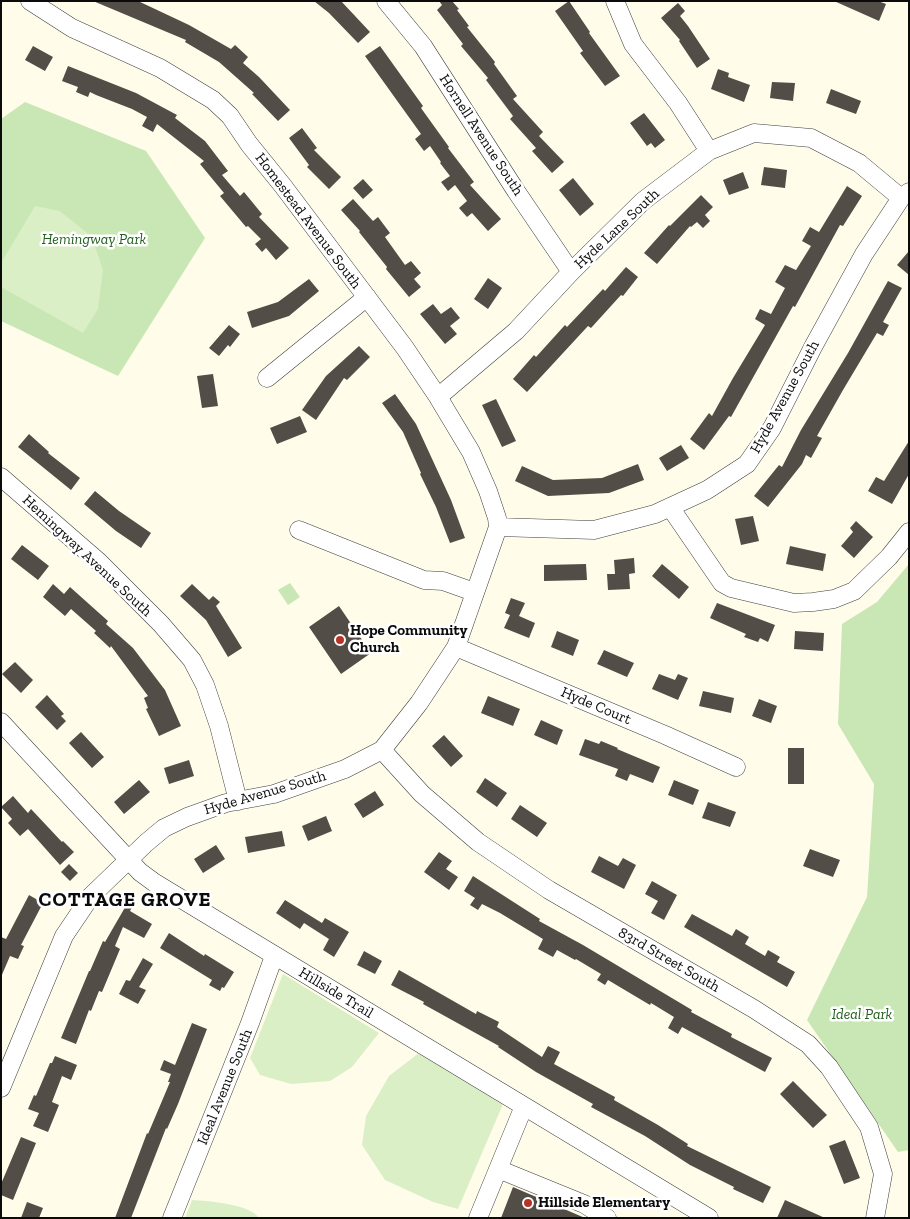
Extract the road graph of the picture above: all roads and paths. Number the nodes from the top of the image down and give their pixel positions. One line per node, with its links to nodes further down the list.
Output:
1 (30, 1): 7 (street, Homestead Avenue South)
2 (386, 1): 6 (street, Hornell Avenue South)
3 (615, 1): 4 (street)
4 (709, 152): 5 (street, Hyde Lane South); 6 (street, Hyde Lane South)
5 (905, 195): 11 (street, Hyde Avenue South)
6 (571, 272): 9 (street, Hyde Lane South)
7 (367, 297): 8 (street); 9 (street, Homestead Avenue South)
8 (267, 378)
9 (438, 397): 12 (street, Homestead Avenue South)
10 (1, 477): 20 (street, Hemingway Avenue South)
11 (670, 507): 12 (street, Hyde Avenue South); 14 (street)
12 (498, 527): 15 (street, Hyde Avenue South)
13 (299, 530): 15 (street)
14 (909, 532)
15 (474, 592): 16 (street, Hyde Avenue South)
16 (456, 647): 18 (street, Hyde Avenue South); 19 (street, Hyde Court)
17 (1, 722): 21 (street, Hillside Trail)
18 (382, 750): 20 (street, Hyde Avenue South); 30 (street, 83rd Street South)
19 (736, 767)
20 (238, 801): 21 (street, Hyde Avenue South)
21 (127, 859): 22 (street, Hillside Trail); 23 (street, Hyde Avenue South)
22 (274, 956): 24 (street, Hillside Trail); 26 (street, Ideal Avenue South)
23 (1, 1088)
24 (524, 1106): 25 (street); 29 (street, Hillside Trail)
25 (498, 1169): 27 (street); 28 (street)
26 (172, 1218)
27 (478, 1218)
28 (607, 1218)
29 (709, 1218)
30 (874, 1218)

